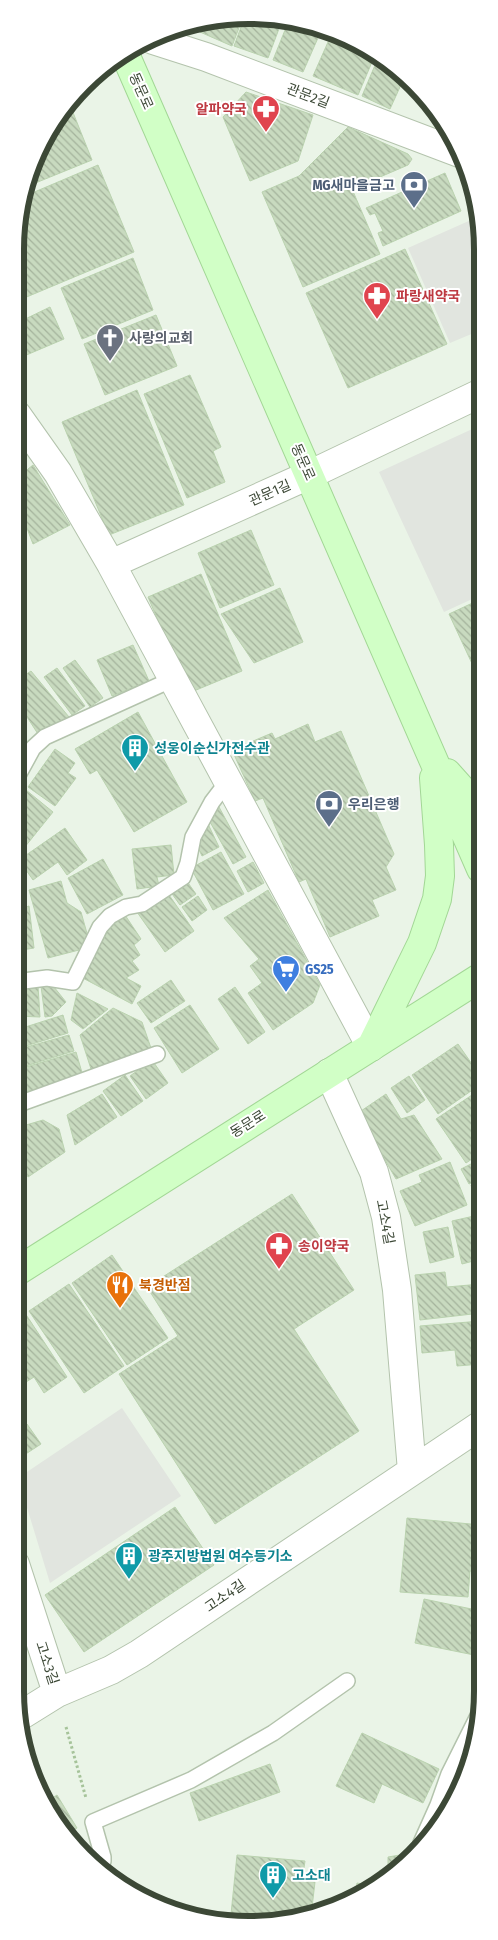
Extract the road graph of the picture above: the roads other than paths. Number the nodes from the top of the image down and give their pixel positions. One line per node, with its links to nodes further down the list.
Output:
1 (160, 42): 3 (street, 관문2길)
2 (127, 60): 6 (street, 동문로)
3 (451, 150)
4 (474, 396): 6 (street, 관문1길)
5 (24, 425): 7 (street)
6 (309, 475): 7 (street, 관문1길); 9 (street, 동문로)
7 (112, 564): 8 (street)
8 (173, 679): 10 (lane); 11 (street)
9 (432, 757): 12 (street); 13 (street, 동문로); 16 (street)
10 (24, 764)
11 (228, 781): 14 (lane); 16 (street)
12 (474, 803)
13 (474, 853)
14 (24, 981)
15 (474, 981): 16 (street, 동문로)
16 (371, 1047): 18 (street, 동문로)
17 (157, 1054): 19 (lane)
18 (329, 1073): 20 (street, 동문로); 22 (street, 고소4길)
19 (24, 1102)
20 (24, 1267)
21 (474, 1429): 22 (street, 고소4길)
22 (412, 1471): 25 (street, 고소4길)
23 (24, 1592): 25 (street, 고소3길)
24 (347, 1681): 29 (lane)
25 (57, 1693): 26 (street, 고소3길)
26 (25, 1713)
27 (471, 1731): 28 (lane)
28 (427, 1829)
29 (103, 1862)

